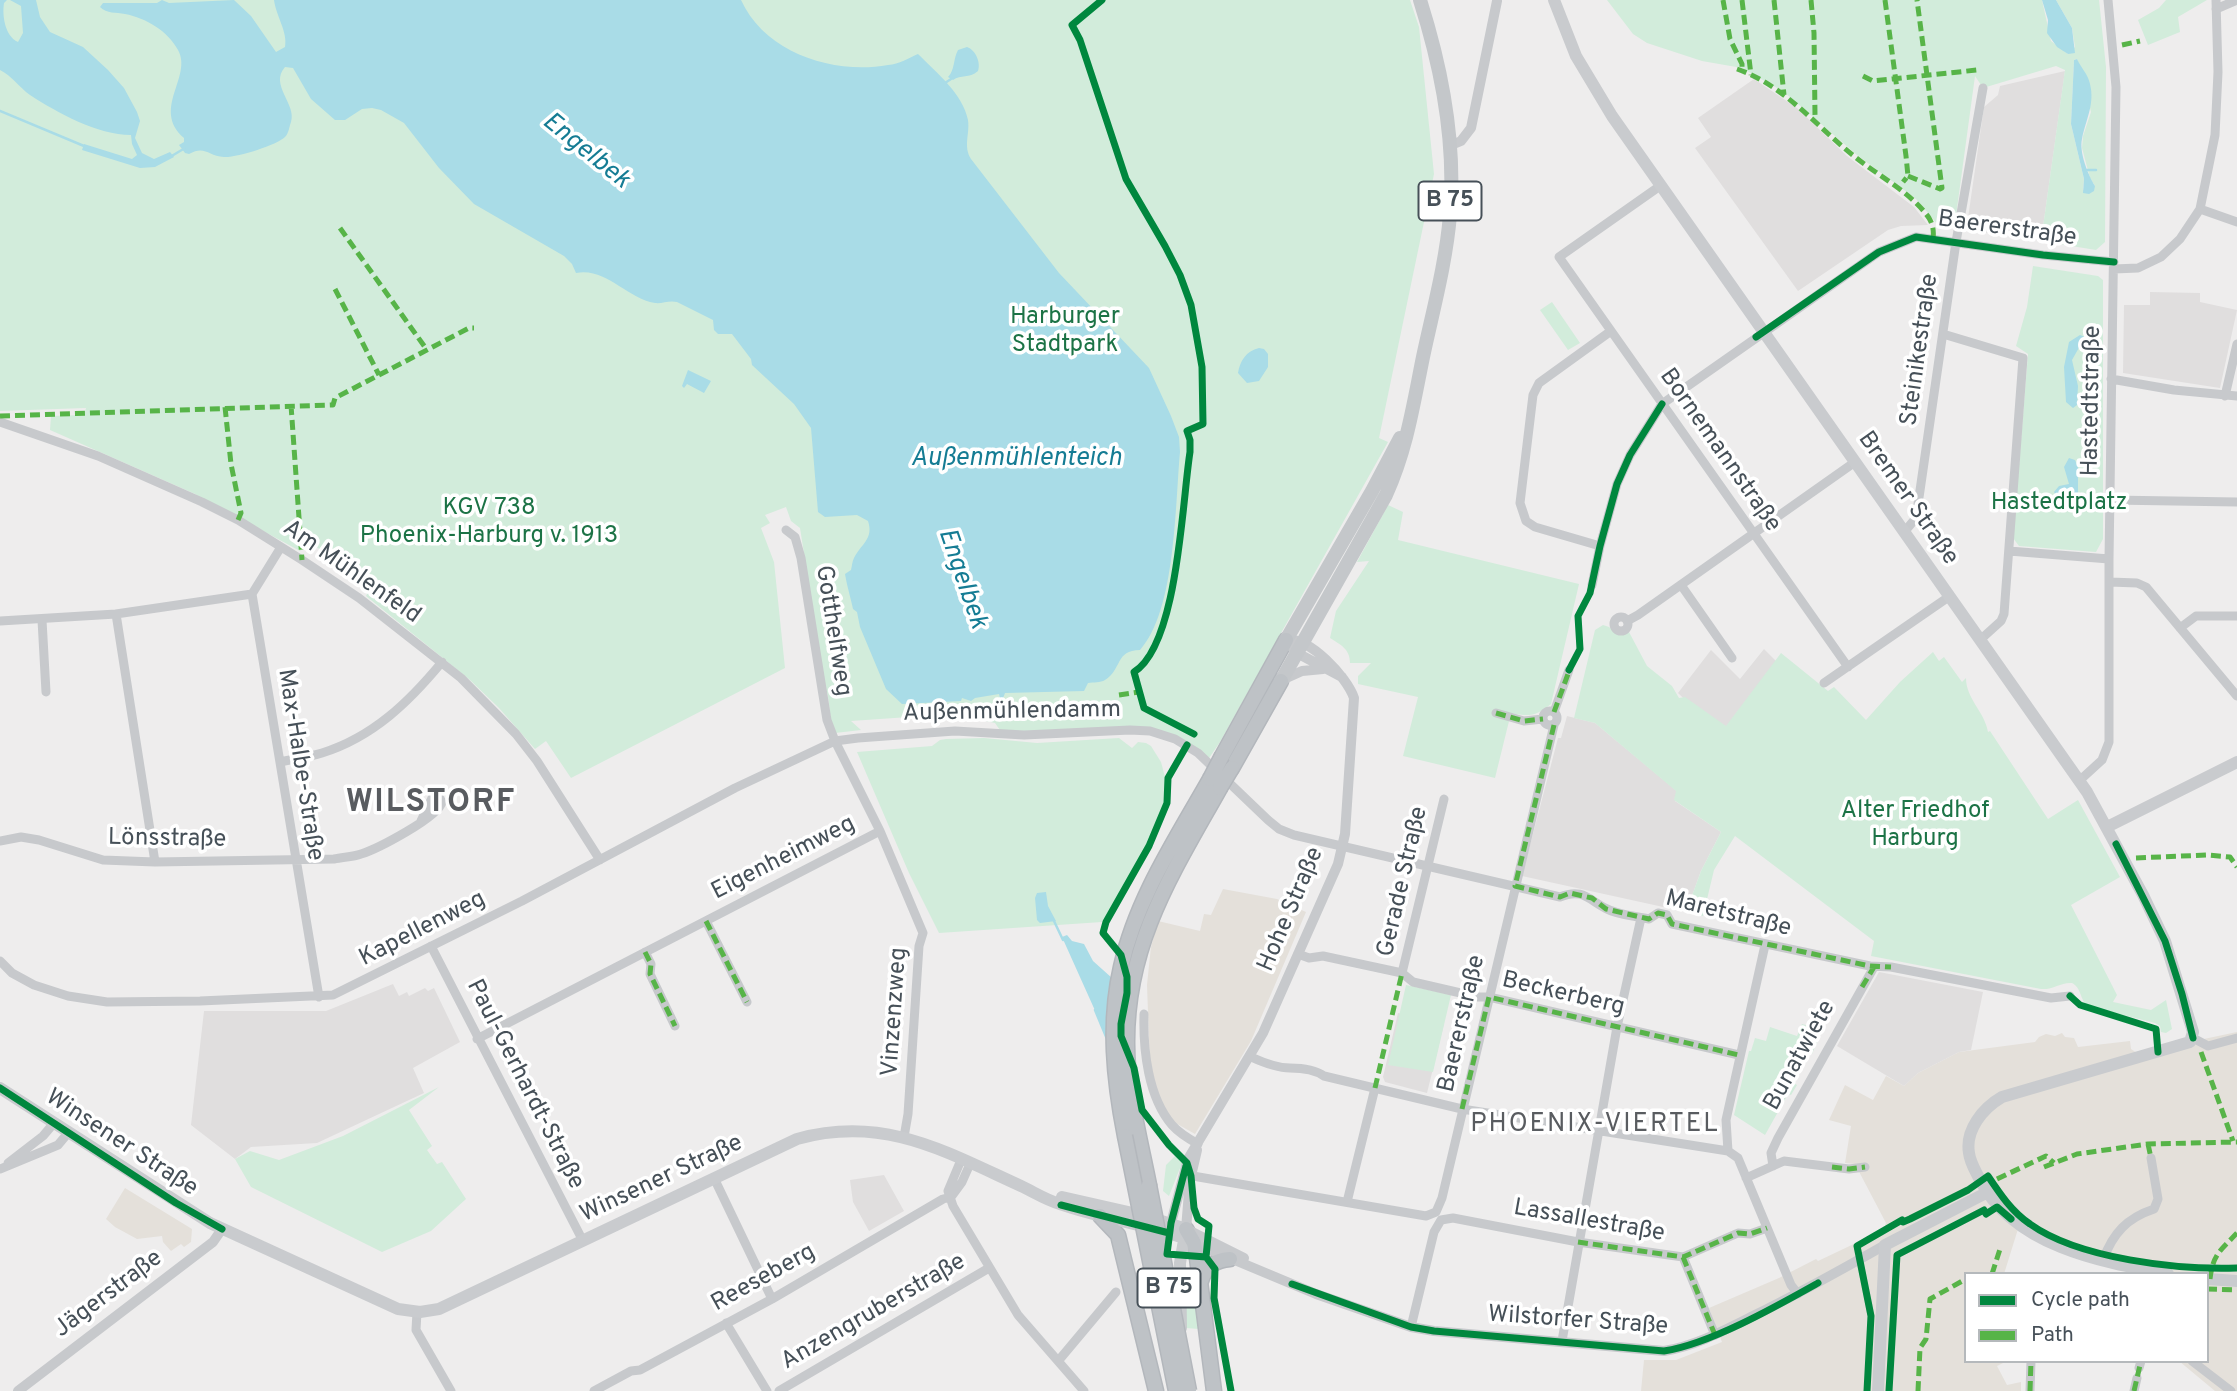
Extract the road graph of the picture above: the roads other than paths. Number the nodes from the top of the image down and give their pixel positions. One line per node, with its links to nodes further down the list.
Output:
1 (1420, 0): 9 (main road, B 75)
2 (1486, 0): 3 (street)
3 (1499, 0): 9 (street)
4 (1554, 0): 10 (main road, Bremer Straße)
5 (2108, 0): 14 (street, Hastedtstraße)
6 (2237, 0): 7 (street)
7 (2216, 4): 11 (street)
8 (1983, 88): 13 (street, Steinikestraße)
9 (1449, 146): 22 (main road, B 75)
10 (1660, 186): 15 (street, Bornemannstraße); 16 (main road, Bremer Straße)
11 (2200, 209): 12 (street); 14 (street, Baererstraße)
12 (2237, 222)
13 (1956, 242): 14 (street, Baererstraße); 16 (street, Baererstraße); 17 (street, Steinikestraße)
14 (2114, 265): 19 (street, Hastedtstraße)
15 (1611, 331): 23 (street, Bornemannstraße); 31 (street)
16 (1763, 332): 23 (street, Baererstraße); 25 (main road, Bremer Straße)
17 (1943, 334): 29 (street, Steinikestraße); 33 (street)
18 (2237, 344): 20 (street)
19 (2111, 379): 20 (street); 26 (street, Hastedtstraße)
20 (2225, 396): 21 (street)
21 (2237, 397)
22 (1414, 401): 46 (main road, B 75); 48 (main road, B 75)
23 (1662, 404): 30 (street, Bornemannstraße); 31 (street, Baererstraße)
24 (0, 422): 32 (street, Am Mühlenfeld)
25 (1855, 462): 29 (main road, Bremer Straße); 30 (street)
26 (2111, 500): 27 (street); 34 (street, Hastedtstraße)
27 (2237, 502)
28 (786, 530): 63 (street, Gotthelfweg)
29 (1905, 531): 39 (main road, Bremer Straße)
30 (1753, 534): 37 (street); 51 (street, Bornemannstraße)
31 (1600, 546): 36 (street, Baererstraße)
32 (281, 547): 38 (street); 50 (street, Am Mühlenfeld)
33 (2010, 551): 34 (street); 47 (street)
34 (2109, 559): 35 (street, Hastedtstraße)
35 (2110, 582): 45 (street); 67 (street, Hastedtstraße)
36 (1592, 585)
37 (1681, 585): 44 (street); 49 (street)
38 (252, 594): 40 (street); 64 (street, Max-Halbe-Straße)
39 (1950, 596): 47 (main road, Bremer Straße); 51 (street)
40 (116, 614): 42 (street); 76 (street)
41 (2237, 616): 45 (street)
42 (42, 620): 43 (street); 57 (street)
43 (0, 621)
44 (1627, 621)
45 (2180, 628): 58 (street)
46 (1286, 640): 48 (street); 65 (highway, B 75)
47 (1980, 640): 67 (main road, Bremer Straße)
48 (1300, 647): 52 (street); 54 (street, Hohe Straße); 55 (main road, B 75)
49 (1732, 658)
50 (442, 662): 64 (street); 75 (street, Am Mühlenfeld)
51 (1848, 667): 56 (street)
52 (1326, 669): 54 (street); 55 (street)
53 (1569, 670): 59 (street, Baererstraße)
54 (1342, 677): 73 (street, Hohe Straße)
55 (1281, 681): 65 (highway, B 75)
56 (1824, 683)
57 (46, 692)
58 (2237, 696)
59 (1554, 712): 61 (street); 62 (street, Baererstraße)
60 (1496, 713): 61 (street)
61 (1543, 719): 62 (street)
62 (1553, 725): 78 (street, Baererstraße)
63 (835, 741): 71 (street, Vinzenzweg); 73 (street, Außenmühlendamm); 75 (street, Kapellenweg)
64 (279, 762): 74 (street, Max-Halbe-Straße)
65 (1227, 762): 151 (highway, B 75, bridge)
66 (2237, 762): 70 (main road)
67 (2079, 781): 70 (main road, Bremer Straße)
68 (1444, 799): 77 (street, Gerade Straße)
69 (421, 821): 74 (street, Lönsstraße)
70 (2107, 827): 95 (main road, Bremer Straße)
71 (880, 831): 80 (street, Eigenheimweg); 106 (street, Vinzenzweg)
72 (0, 841): 76 (street, Lönsstraße)
73 (1344, 847): 77 (street, Maretstraße); 84 (street, Hohe Straße)
74 (295, 859): 76 (street, Lönsstraße); 89 (street, Max-Halbe-Straße)
75 (600, 860): 82 (street, Kapellenweg)
76 (155, 862)
77 (1428, 866): 78 (street, Maretstraße); 87 (street, Gerade Straße)
78 (1515, 886): 79 (street, Maretstraße); 90 (street, Baererstraße)
79 (1641, 918): 81 (street, Maretstraße); 94 (street)
80 (706, 921): 83 (street, Eigenheimweg); 91 (street, Eigenheimweg)
81 (1765, 945): 86 (street, Maretstraße); 98 (street)
82 (431, 946): 89 (street, Kapellenweg); 97 (street, Paul-Gerhardt-Straße)
83 (645, 953): 93 (street); 97 (street, Eigenheimweg)
84 (1298, 954): 87 (street, Beckerberg); 99 (street, Hohe Straße)
85 (0, 961): 89 (street, Kapellenweg)
86 (1874, 967): 88 (street, Maretstraße); 111 (street, Bunatwiete)
87 (1402, 973): 90 (street, Beckerberg)
88 (2070, 996)
89 (319, 997)
90 (1489, 997): 94 (street, Beckerberg); 102 (street, Baererstraße)
91 (747, 1002)
92 (1144, 1014): 107 (street)
93 (675, 1026)
94 (1617, 1027): 98 (street, Beckerberg); 104 (street)
95 (2193, 1038): 96 (street); 118 (main road)
96 (2237, 1038)
97 (477, 1039): 127 (street, Paul-Gerhardt-Straße)
98 (1739, 1055): 108 (street)
99 (1251, 1057): 101 (street); 107 (street, Hohe Straße)
100 (0, 1088): 103 (main road, Winsener Straße)
101 (1375, 1088): 102 (street); 120 (street)
102 (1462, 1109): 104 (street); 122 (street, Baererstraße)
103 (54, 1123): 105 (main road, Winsener Straße); 113 (street)
104 (1598, 1130): 108 (street); 128 (street)
105 (68, 1133): 113 (street); 125 (main road, Winsener Straße)
106 (904, 1137): 110 (main road, Winsener Straße); 115 (main road, Winsener Straße)
107 (1198, 1144): 114 (street, Hohe Straße)
108 (1728, 1151): 116 (street)
109 (2151, 1158): 132 (street)
110 (966, 1162): 117 (main road, Winsener Straße); 119 (street)
111 (1773, 1166): 112 (street); 116 (street)
112 (1865, 1167)
113 (0, 1168)
114 (1187, 1175): 120 (street, Lassallestraße); 123 (street, Hohe Straße); 126 (street, Hohe Straße)
115 (715, 1178): 127 (main road, Winsener Straße); 141 (street)
116 (1746, 1178): 124 (street)
117 (1024, 1187): 121 (main road, Winsener Straße); 123 (main road, Winsener Straße)
118 (1986, 1193): 129 (main road, Wilstorfer Straße); 132 (main road)
119 (951, 1197): 133 (street); 141 (street, Reeseberg)
120 (1347, 1202): 122 (street, Lassallestraße)
121 (1101, 1216): 123 (main road, Winsener Straße); 158 (highway, B 75)
122 (1438, 1216): 128 (street, Lassallestraße); 144 (street, Baererstraße)
123 (1170, 1228): 126 (main road, Winsener Straße); 151 (main road)
124 (1767, 1228): 130 (street, Lassallestraße); 140 (street)
125 (222, 1229): 142 (main road, Winsener Straße); 152 (street, Jägerstraße)
126 (1188, 1237): 131 (street, Wilstorfer Straße); 135 (street, Wilstorfer Straße); 138 (highway, B 75); 151 (main road)
127 (583, 1241): 142 (main road, Winsener Straße)
128 (1578, 1242): 130 (street, Lassallestraße); 146 (street)
129 (1885, 1245): 140 (street, Wilstorfer Straße); 160 (main road)
130 (1683, 1257): 145 (street)
131 (1230, 1259): 135 (street, Wilstorfer Straße); 138 (highway, B 75)
132 (2103, 1260): 134 (main road)
133 (989, 1268): 147 (street); 156 (street, Anzengruberstraße)
134 (2141, 1271)
135 (1270, 1274): 144 (street, Wilstorfer Straße)
136 (2209, 1279): 137 (main road)
137 (2237, 1281)
138 (1200, 1283): 159 (highway, B 75)
139 (1116, 1292): 147 (street)
140 (1798, 1294): 145 (street, Wilstorfer Straße)
141 (772, 1299): 143 (street, Reeseberg)
142 (417, 1312): 153 (street)
143 (726, 1323): 154 (street, Reeseberg); 155 (street, Anzengruberstraße)
144 (1411, 1327): 146 (street, Wilstorfer Straße)
145 (1715, 1335): 146 (street, Wilstorfer Straße)
146 (1562, 1341)
147 (1059, 1360): 157 (street)
148 (2031, 1363): 161 (street)
149 (2195, 1363): 163 (street)
150 (2139, 1369): 162 (street)
151 (1183, 1389)
152 (18, 1391)
153 (451, 1391)
154 (594, 1391)
155 (767, 1391)
156 (779, 1391)
157 (1084, 1391)
158 (1156, 1391)
159 (1214, 1391)
160 (1878, 1391)
161 (2030, 1391)
162 (2134, 1391)
163 (2231, 1391)

